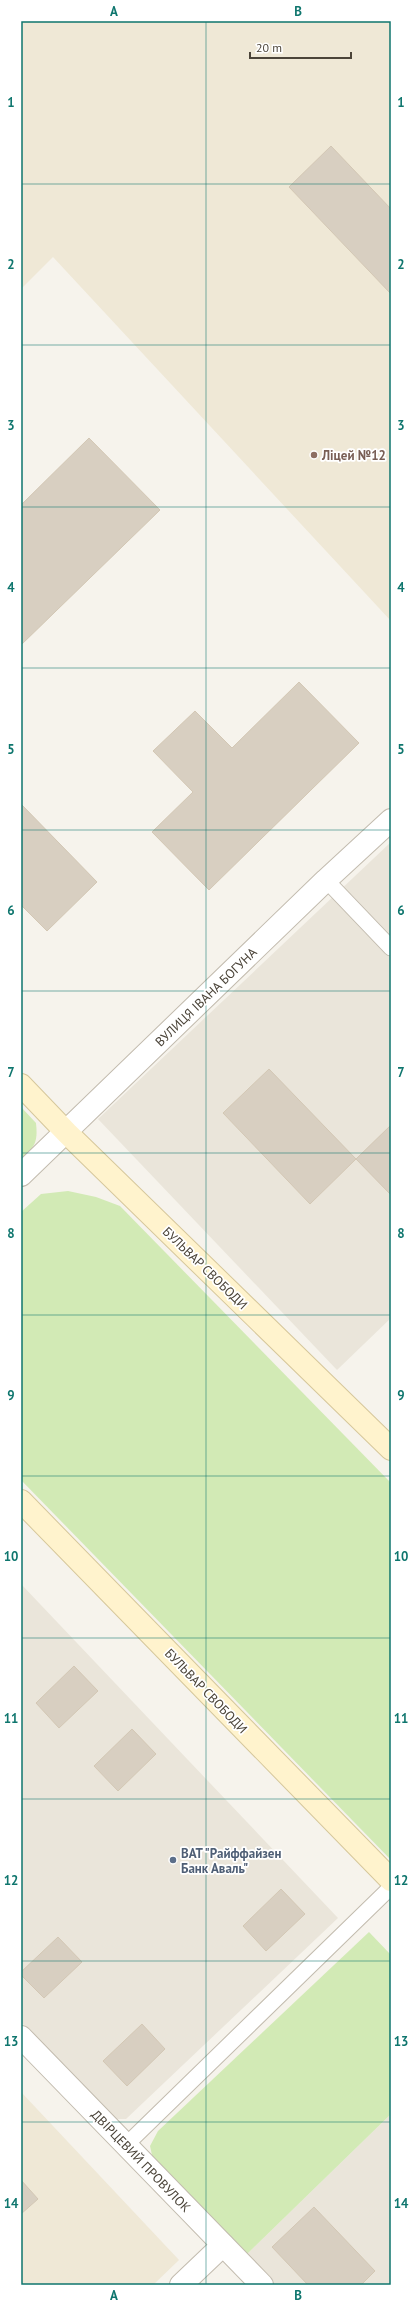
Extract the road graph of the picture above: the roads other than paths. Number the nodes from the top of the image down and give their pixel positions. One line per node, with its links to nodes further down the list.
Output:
1 (391, 820): 2 (street, ВУЛИЦЯ ІВАНА БОГУНА)
2 (326, 880): 3 (lane); 5 (street, ВУЛИЦЯ ІВАНА БОГУНА)
3 (391, 948)
4 (21, 1085): 5 (street, БУЛЬВАР СВОБОДИ)
5 (67, 1133): 6 (street, ВУЛИЦЯ ІВАНА БОГУНА); 7 (street, БУЛЬВАР СВОБОДИ)
6 (21, 1175)
7 (391, 1449)
8 (21, 1501): 9 (street, БУЛЬВАР СВОБОДИ)
9 (391, 1880)
10 (391, 1887): 12 (lane)
11 (21, 2037): 12 (street, ДВІРЦЕВИЙ ПРОВУЛОК)
12 (126, 2145): 13 (street, ДВІРЦЕВИЙ ПРОВУЛОК)
13 (223, 2245): 14 (street); 15 (street, ДВІРЦЕВИЙ ПРОВУЛОК)
14 (181, 2285)
15 (262, 2285)

